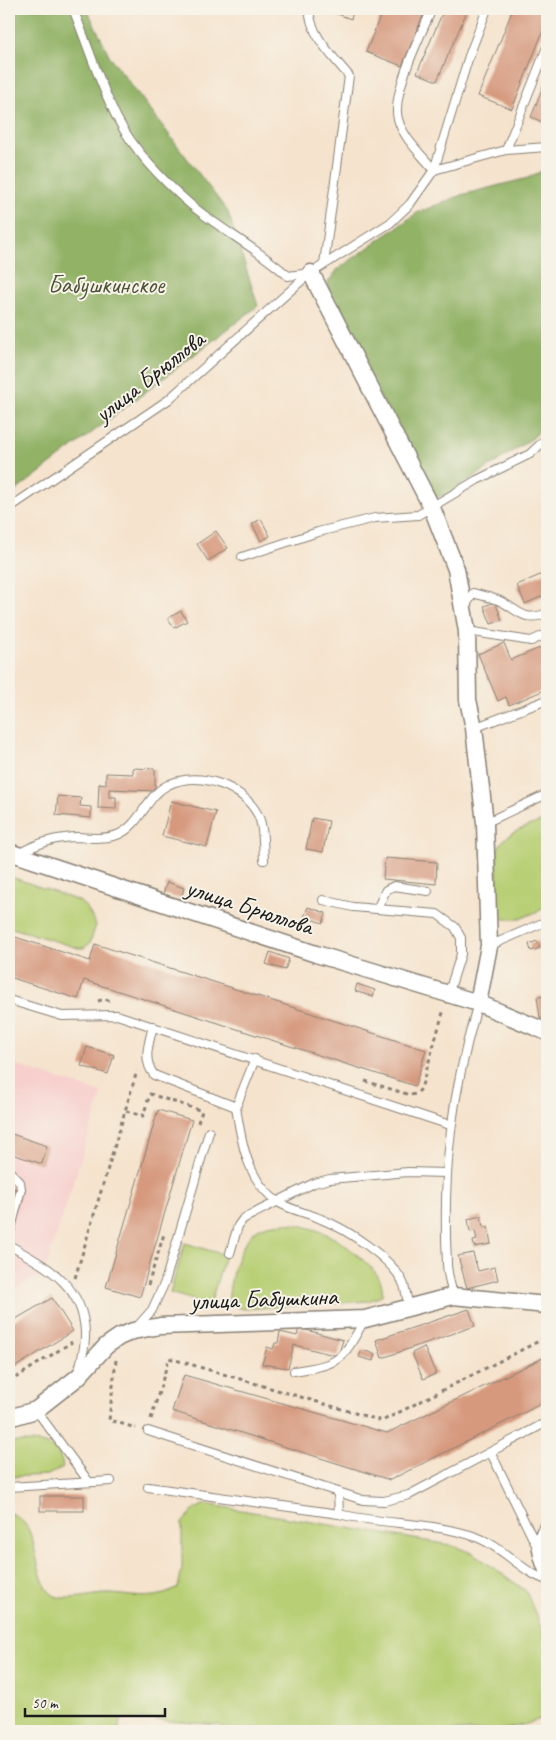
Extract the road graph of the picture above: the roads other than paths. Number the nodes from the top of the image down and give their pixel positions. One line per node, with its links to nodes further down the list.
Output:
1 (73, 9): 9 (lane)
2 (309, 9): 9 (lane)
3 (432, 9): 8 (lane)
4 (486, 9): 8 (lane)
5 (547, 47): 7 (lane)
6 (547, 148): 7 (lane)
7 (506, 150): 8 (lane)
8 (434, 170): 9 (lane, улица Брюллова)
9 (318, 269): 11 (lane, улица Брюллова); 12 (street)
10 (547, 438): 12 (lane)
11 (9, 508)
12 (432, 508): 13 (lane); 14 (street)
13 (242, 558)
14 (464, 609): 15 (lane); 16 (street)
15 (547, 613)
16 (467, 631): 17 (lane); 19 (street)
17 (547, 634)
18 (547, 700): 19 (lane)
19 (474, 728): 21 (street)
20 (547, 794): 21 (lane)
21 (485, 823): 28 (street)
22 (12, 854): 23 (lane); 29 (street, улица Брюллова)
23 (264, 860)
24 (428, 891): 26 (lane)
25 (323, 900): 26 (lane)
26 (377, 909): 29 (lane)
27 (547, 920): 28 (lane)
28 (489, 946): 31 (street)
29 (448, 995): 31 (street, улица Брюллова)
30 (9, 1000): 32 (lane)
31 (478, 1003): 33 (street); 36 (lane)
32 (153, 1026): 34 (lane); 35 (lane)
33 (547, 1032)
34 (254, 1059): 35 (lane); 36 (lane)
35 (236, 1107): 40 (lane)
36 (450, 1125): 39 (lane)
37 (209, 1132): 48 (lane)
38 (9, 1171): 41 (lane)
39 (446, 1173): 40 (lane); 44 (lane)
40 (278, 1203): 43 (lane); 46 (lane)
41 (9, 1236)
42 (9, 1245): 50 (lane)
43 (230, 1254)
44 (453, 1296): 45 (street, улица Бабушкина); 46 (street, улица Бабушкина)
45 (547, 1305)
46 (409, 1308): 47 (street, улица Бабушкина)
47 (365, 1319): 48 (street, улица Бабушкина); 49 (lane)
48 (126, 1334): 50 (street, улица Бабушкина)
49 (294, 1372)
50 (78, 1377): 51 (street, улица Бабушкина)
51 (36, 1410): 52 (street, улица Бабушкина); 57 (lane)
52 (9, 1418)
53 (547, 1422): 55 (lane)
54 (148, 1431): 60 (lane)
55 (491, 1453): 60 (lane); 63 (lane)
56 (111, 1481): 57 (lane)
57 (89, 1482): 58 (lane)
58 (9, 1487)
59 (148, 1487): 61 (lane)
60 (338, 1492): 61 (lane)
61 (339, 1514): 65 (lane)
62 (547, 1529): 63 (street)
63 (540, 1553): 64 (street)
64 (547, 1570)
65 (547, 1580)

